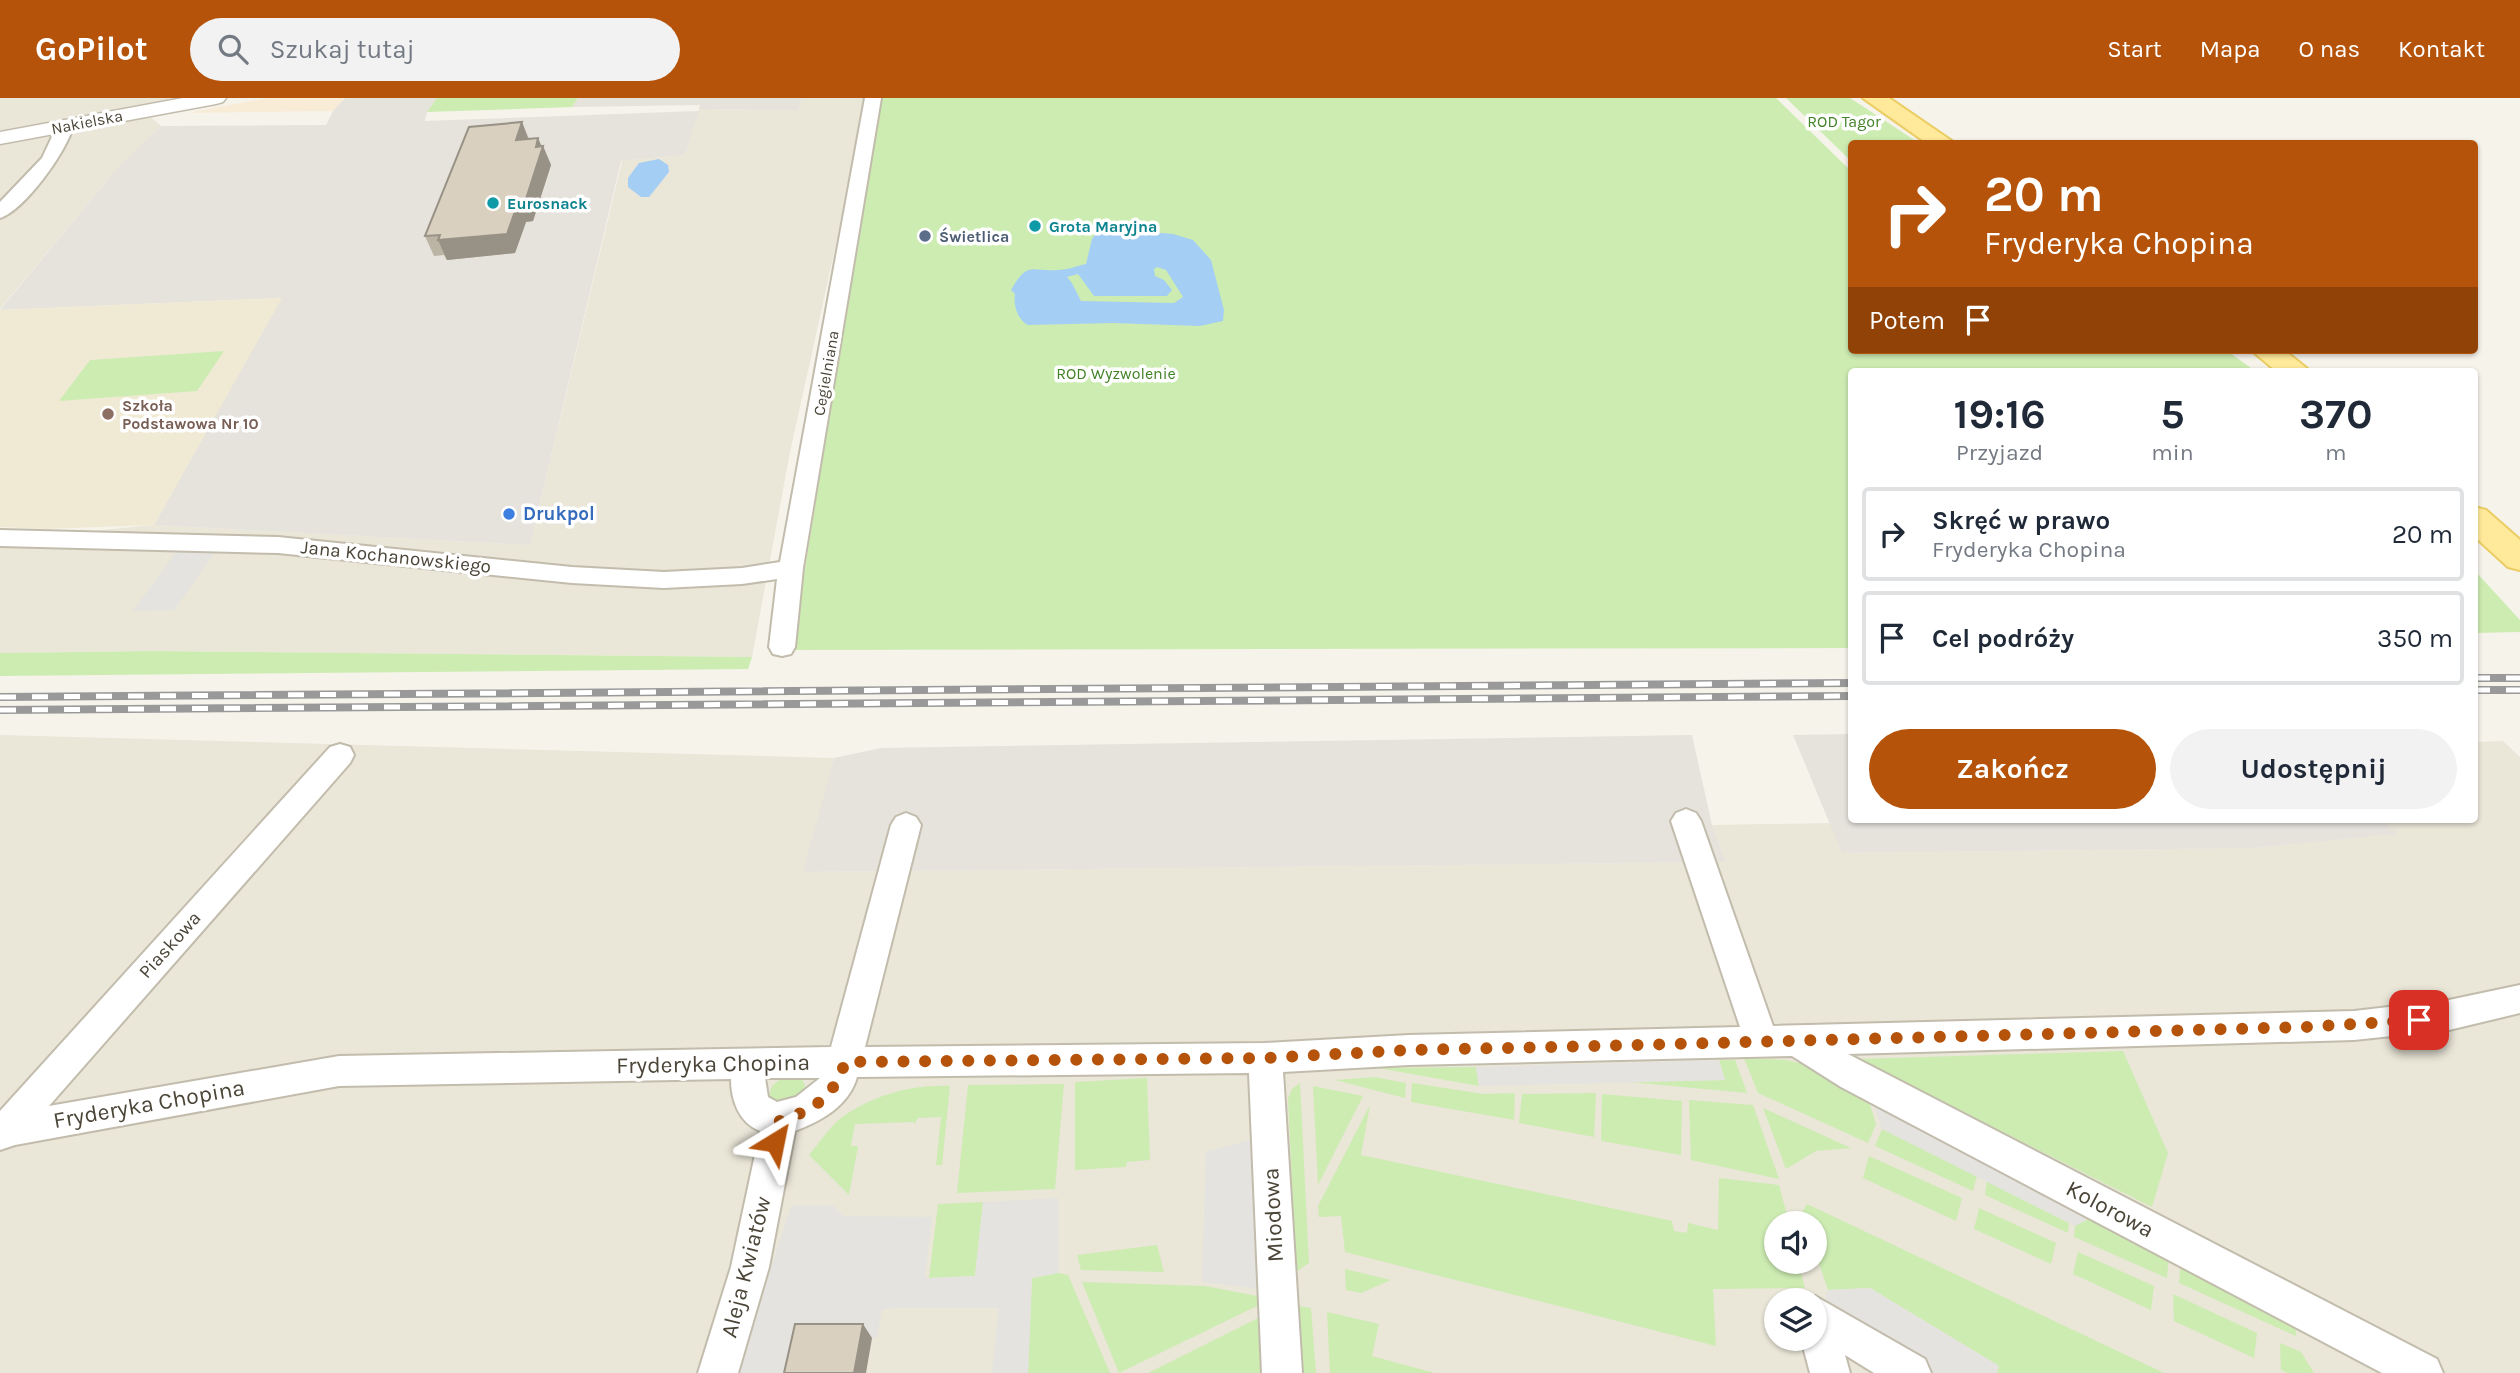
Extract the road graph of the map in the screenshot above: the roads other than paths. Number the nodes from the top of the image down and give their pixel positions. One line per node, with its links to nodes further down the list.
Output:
1 (216, 98): 4 (street, Nakielska)
2 (873, 98): 13 (street, Cegielniana)
3 (1874, 98): 6 (main road)
4 (65, 126): 5 (street, Nakielska); 7 (street)
5 (0, 138)
6 (1939, 140)
7 (0, 212)
8 (2271, 354): 9 (main road)
9 (2291, 368)
10 (2478, 521): 12 (main road)
11 (0, 538): 13 (street, Jana Kochanowskiego)
12 (2520, 559)
13 (791, 568): 14 (street, Cegielniana)
14 (782, 647)
15 (340, 755): 25 (street, Piaskowa)
16 (1686, 821): 19 (street)
17 (906, 825): 22 (street)
18 (2520, 999): 20 (street, Fryderyka Chopina)
19 (1762, 1042): 20 (street, Fryderyka Chopina); 21 (street, Fryderyka Chopina)
20 (1799, 1042): 32 (street, Kolorowa)
21 (1265, 1058): 22 (street, Fryderyka Chopina); 29 (street, Miodowa)
22 (845, 1062): 23 (street, Fryderyka Chopina); 24 (street)
23 (748, 1064): 24 (street); 25 (street, Fryderyka Chopina)
24 (780, 1120): 28 (street, Aleja Kwiatów)
25 (2, 1132)
26 (1827, 1323): 31 (street)
27 (1824, 1351): 30 (street)
28 (718, 1373)
29 (1282, 1373)
30 (1830, 1373)
31 (1911, 1373)
32 (2423, 1373)

